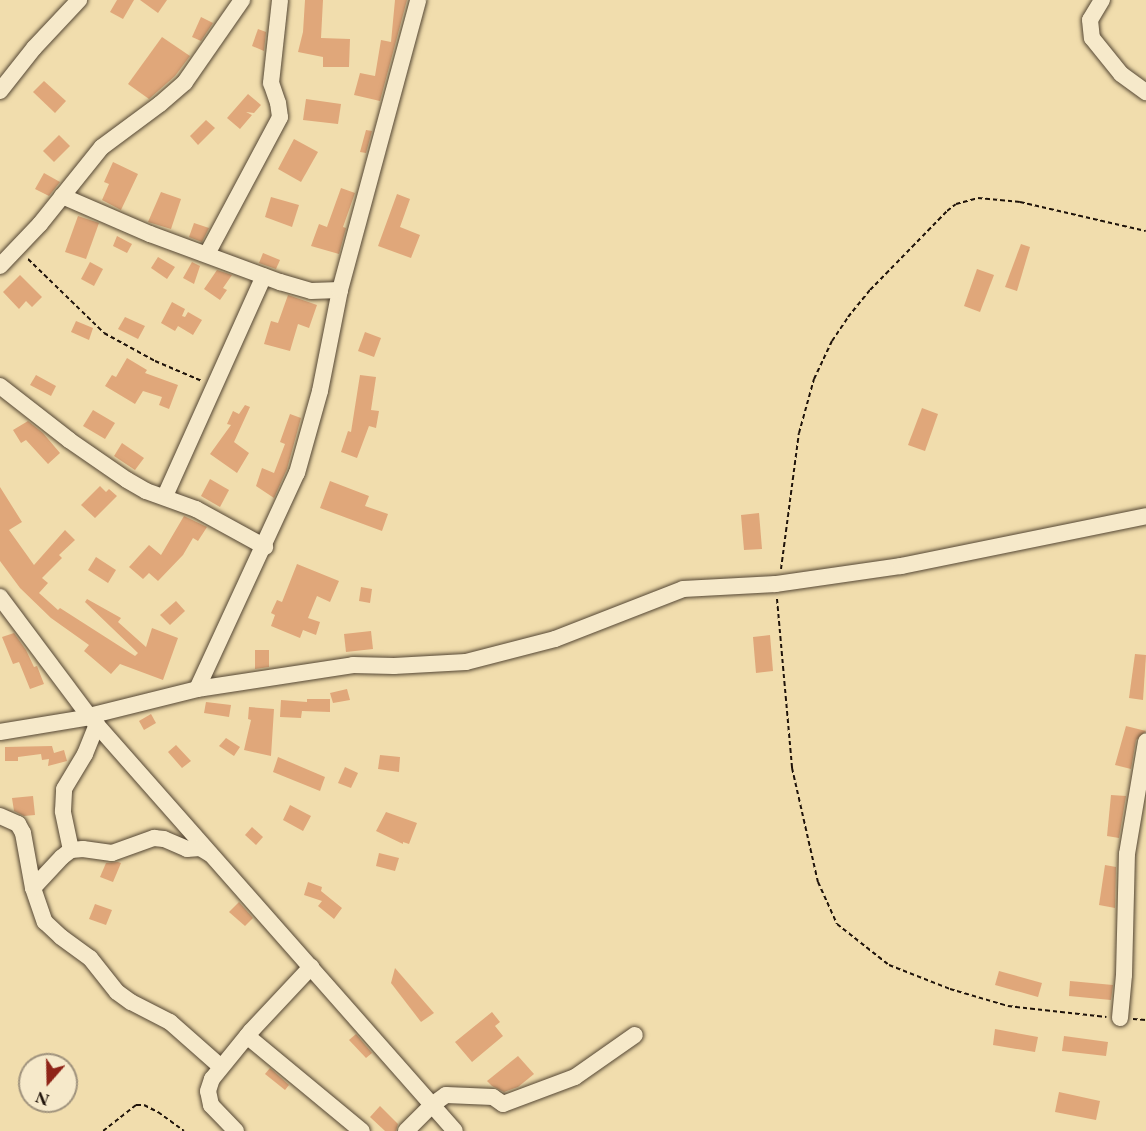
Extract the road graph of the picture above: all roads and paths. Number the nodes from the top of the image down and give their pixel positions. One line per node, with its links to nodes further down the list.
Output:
1 (79, 0): 6 (street)
2 (242, 0): 8 (street)
3 (280, 0): 11 (street)
4 (418, 0): 14 (street)
5 (1102, 0): 7 (street)
6 (0, 91)
7 (1146, 92)
8 (62, 195): 10 (street); 11 (street)
9 (1146, 231): 20 (path)
10 (17, 249): 12 (street); 15 (path)
11 (207, 254): 13 (street)
12 (0, 266)
13 (264, 276): 14 (street); 15 (street)
14 (340, 290): 19 (street)
15 (214, 385): 17 (street)
16 (0, 386): 17 (street)
17 (165, 496): 19 (street)
18 (1146, 516): 20 (street)
19 (265, 547): 22 (street)
20 (778, 584): 22 (street); 31 (path)
21 (0, 597): 23 (street)
22 (197, 689): 23 (street)
23 (92, 719): 24 (street); 27 (street); 28 (street)
24 (0, 732)
25 (1146, 742): 31 (street)
26 (0, 816): 29 (street)
27 (71, 850): 28 (street); 29 (street)
28 (211, 855): 30 (street)
29 (33, 888): 35 (street)
30 (311, 967): 34 (street); 36 (street)
31 (1120, 1018): 32 (path)
32 (1146, 1020)
33 (635, 1035): 36 (street)
34 (247, 1036): 35 (street); 40 (street)
35 (221, 1067): 39 (street)
36 (432, 1105): 41 (street); 42 (street)
37 (103, 1131): 38 (path)
38 (184, 1131)
39 (236, 1131)
40 (362, 1131)
41 (406, 1131)
42 (455, 1131)

